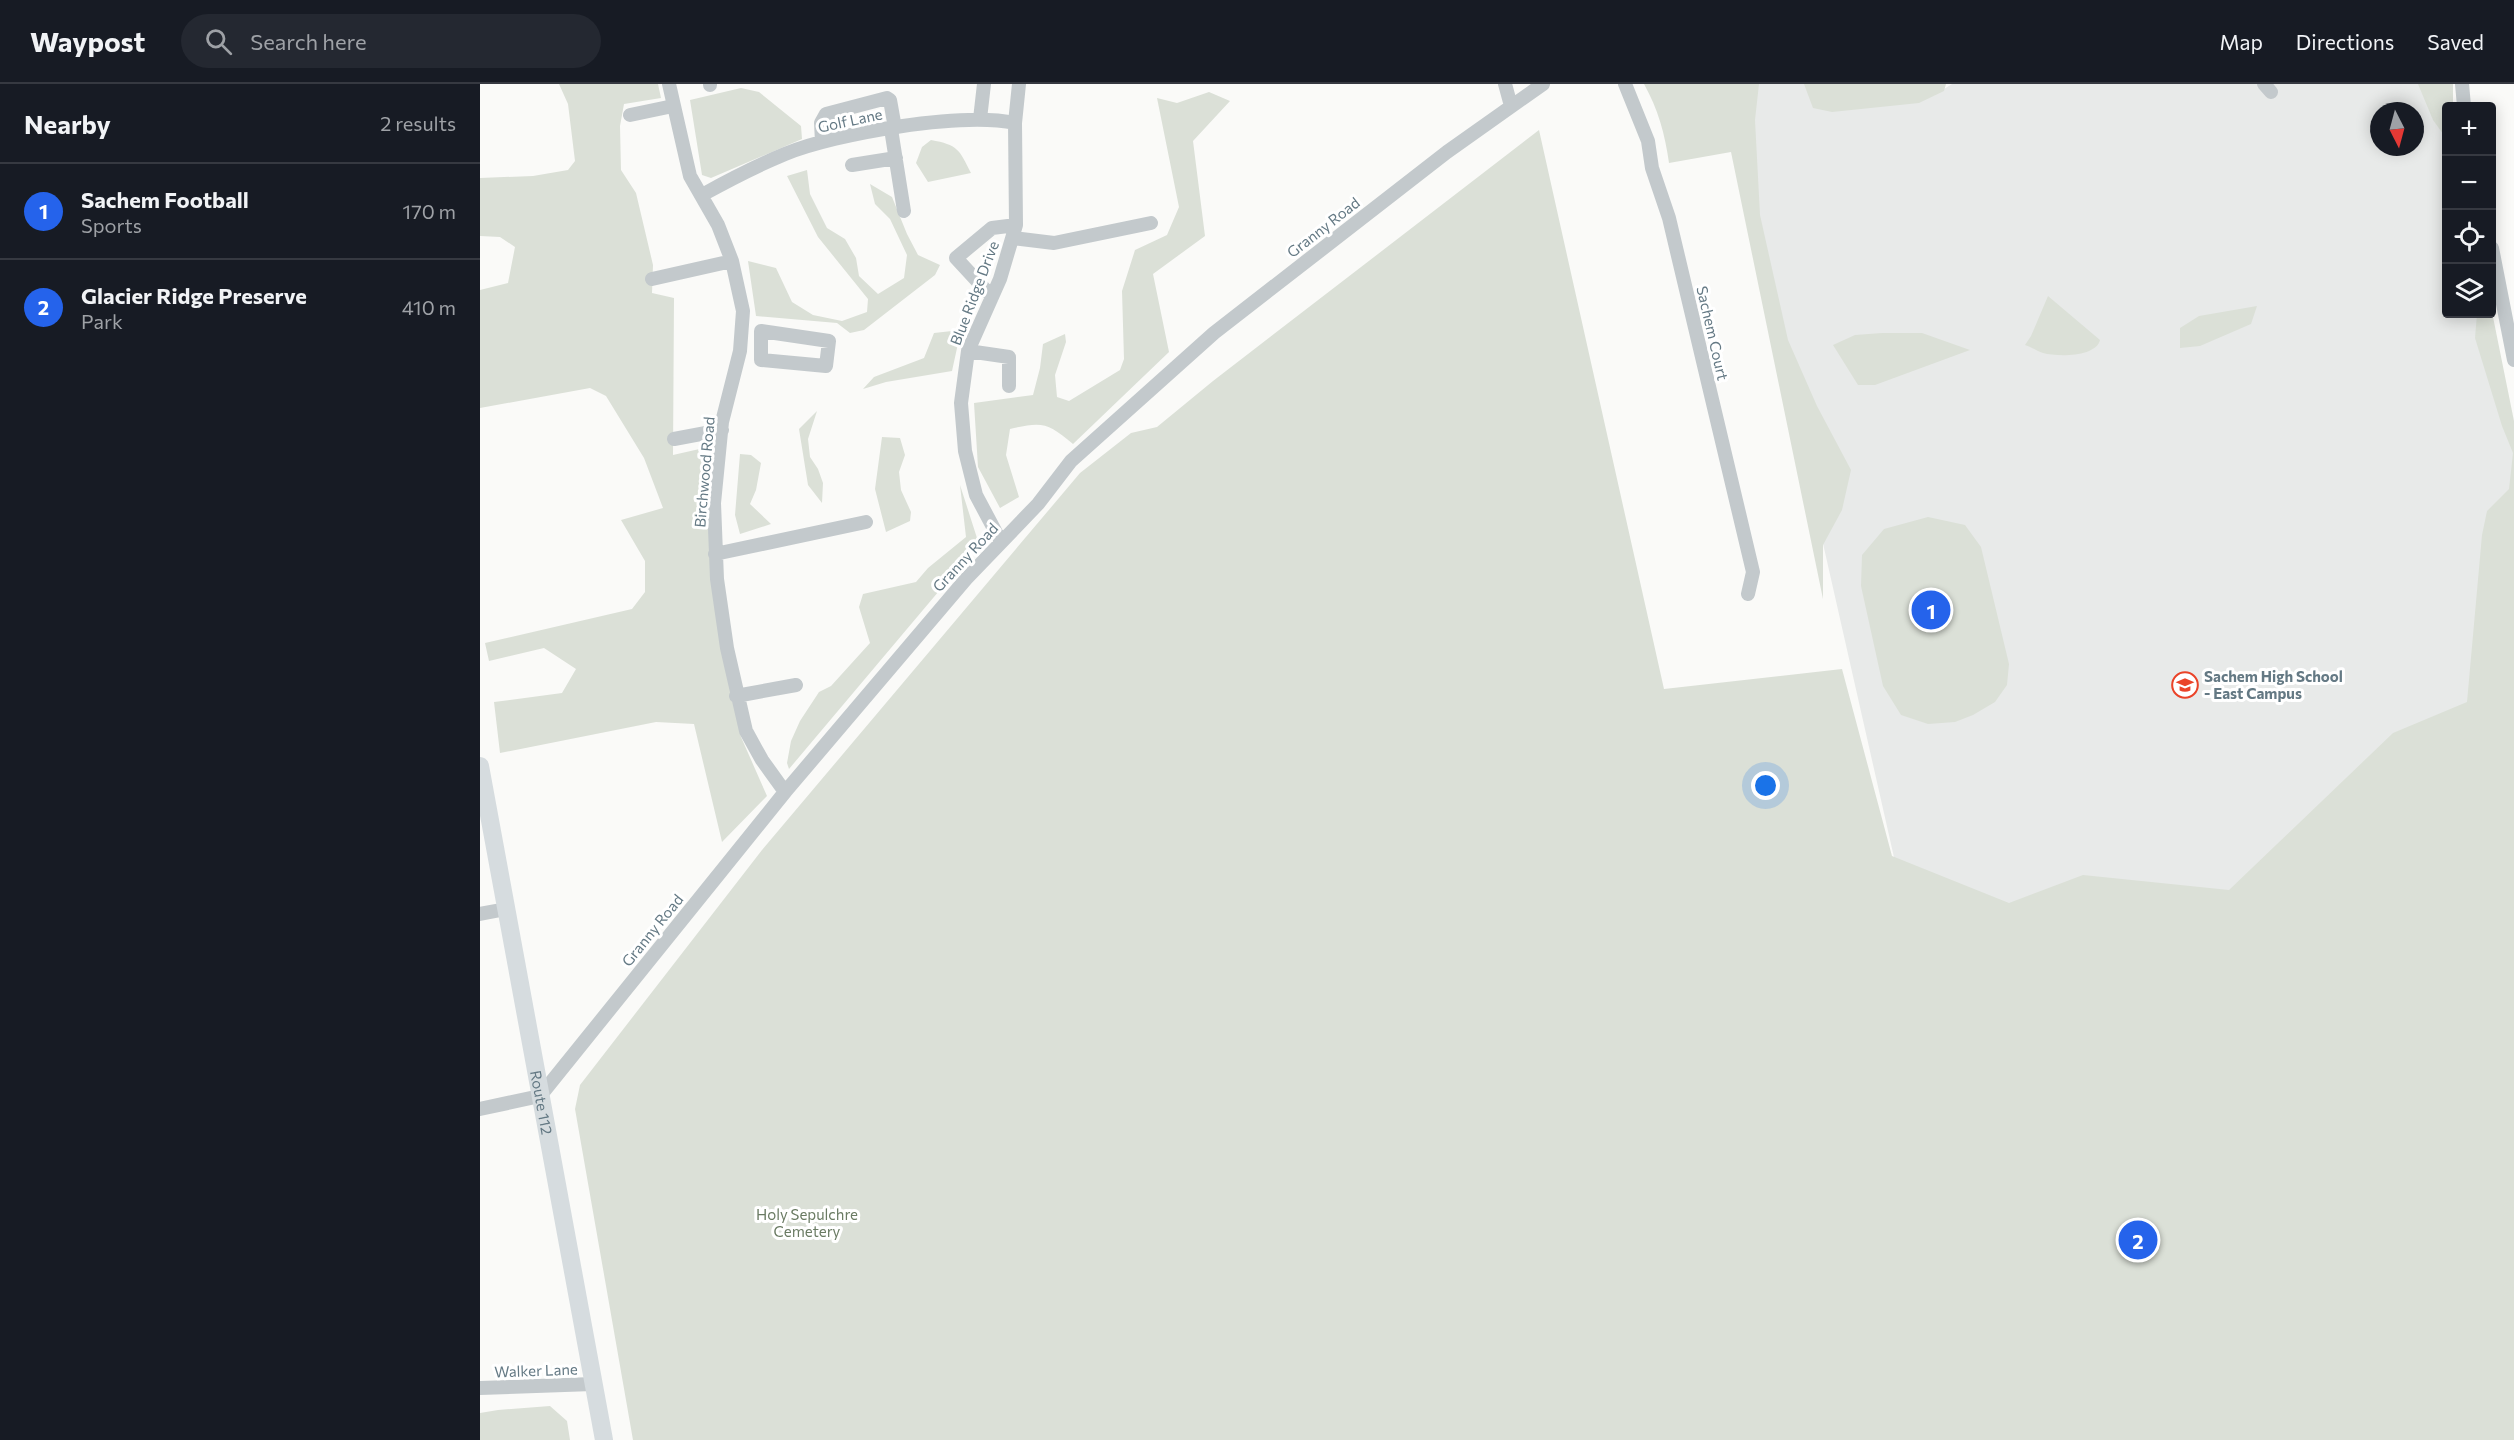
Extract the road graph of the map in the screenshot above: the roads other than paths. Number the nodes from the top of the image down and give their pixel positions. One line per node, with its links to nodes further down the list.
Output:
1 (669, 84): 9 (street, Birchwood Road)
2 (984, 84): 12 (street)
3 (1019, 84): 13 (street, Blue Ridge Drive)
4 (1505, 84): 10 (street)
5 (1543, 84): 10 (street, Granny Road)
6 (1624, 84): 36 (street, Sachem Court)
7 (2462, 84): 8 (street)
8 (2464, 102)
9 (673, 106): 11 (street); 18 (street, Birchwood Road)
10 (1511, 106): 34 (street, Granny Road)
11 (630, 115)
12 (980, 119): 13 (street, Golf Lane); 14 (street, Golf Lane)
13 (1015, 123): 21 (street, Blue Ridge Drive)
14 (893, 128): 15 (street, Golf Lane); 15 (street); 16 (street)
15 (822, 142): 18 (street, Golf Lane)
16 (896, 158): 17 (street); 19 (street)
17 (852, 165)
18 (702, 195): 22 (street, Birchwood Road)
19 (904, 211)
20 (1151, 223): 21 (street)
21 (1015, 231): 25 (street, Blue Ridge Drive); 25 (street)
22 (732, 261): 24 (street); 26 (street, Birchwood Road)
23 (2495, 264): 29 (street)
24 (652, 279)
25 (992, 297): 28 (street, Blue Ridge Drive)
26 (742, 327): 27 (street); 31 (street, Birchwood Road)
27 (761, 331): 27 (street)
28 (968, 351): 30 (street); 34 (street, Blue Ridge Drive)
29 (2514, 360)
30 (1009, 386)
31 (722, 430): 32 (street); 35 (street, Birchwood Road)
32 (674, 439)
33 (866, 522): 35 (street)
34 (1001, 542): 40 (street, Granny Road)
35 (715, 554): 38 (street, Birchwood Road)
36 (1748, 594)
37 (796, 685): 38 (street)
38 (736, 696): 40 (street, Birchwood Road)
39 (480, 766): 41 (main road, Route 112)
40 (785, 792): 43 (street, Granny Road)
41 (506, 909): 42 (street); 43 (main road, Route 112)
42 (480, 914)
43 (540, 1096): 44 (street); 45 (main road, Route 112)
44 (480, 1109)
45 (593, 1384): 46 (street, Walker Lane); 47 (main road, Route 112)
46 (480, 1388)
47 (604, 1440)

